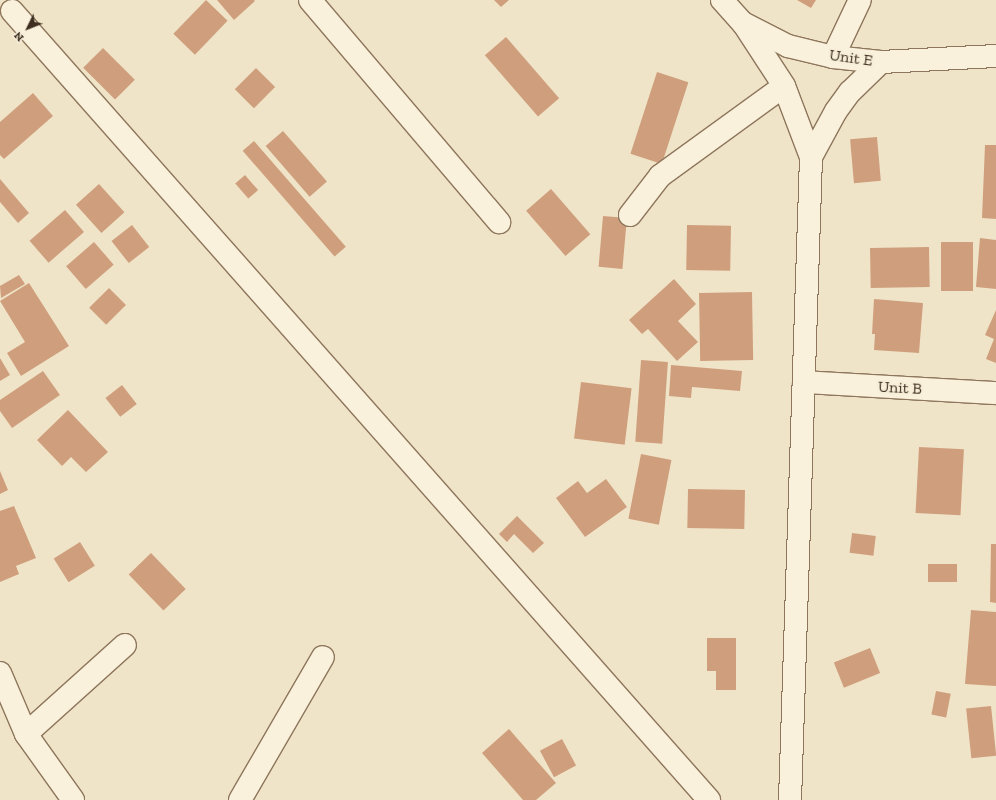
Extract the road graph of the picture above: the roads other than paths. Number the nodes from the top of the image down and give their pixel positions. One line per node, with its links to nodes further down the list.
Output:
1 (310, 0): 12 (street)
2 (722, 0): 5 (street, Unit E)
3 (860, 0): 6 (street)
4 (12, 12): 21 (street)
5 (743, 23): 6 (street, Unit E); 9 (street)
6 (833, 56): 8 (street, Unit E)
7 (996, 56): 8 (street, Unit E)
8 (881, 62): 10 (street)
9 (784, 86): 10 (street); 11 (street)
10 (811, 157): 13 (street)
11 (630, 215)
12 (499, 222)
13 (804, 382): 14 (street, Unit B); 22 (street)
14 (996, 393)
15 (125, 645): 18 (street)
16 (323, 657): 20 (street)
17 (0, 673): 18 (street)
18 (26, 734): 19 (street)
19 (72, 800)
20 (240, 800)
21 (709, 800)
22 (790, 800)

